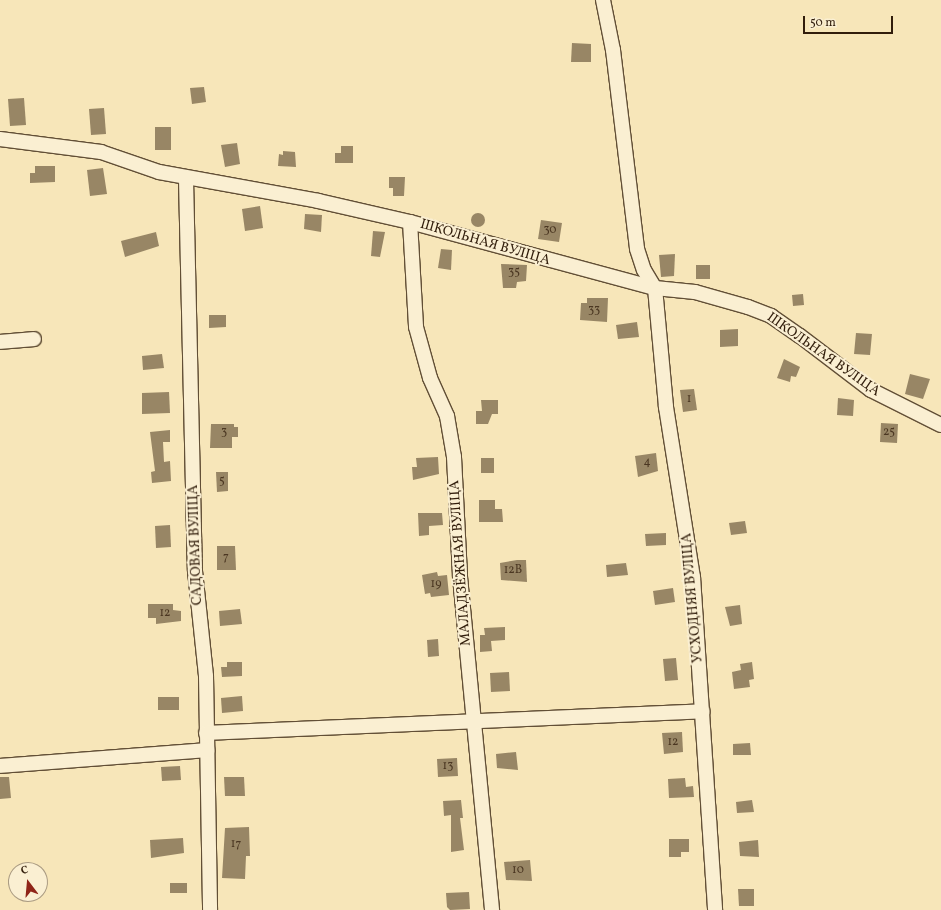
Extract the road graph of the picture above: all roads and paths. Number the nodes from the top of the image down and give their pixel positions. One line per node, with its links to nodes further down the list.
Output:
1 (604, 0): 5 (street)
2 (0, 139): 3 (street, ШКОЛЬНАЯ ВУЛІЦА)
3 (186, 179): 4 (street, ШКОЛЬНАЯ ВУЛІЦА); 11 (street, САДОВАЯ ВУЛІЦА)
4 (410, 222): 5 (street, ШКОЛЬНАЯ ВУЛІЦА); 10 (street, МАЛАДЗЁЖНАЯ ВУЛІЦА)
5 (654, 288): 8 (street, ШКОЛЬНАЯ ВУЛІЦА); 9 (street, УСХОДНЯЯ ВУЛІЦА)
6 (34, 339): 7 (street)
7 (0, 342)
8 (941, 425)
9 (703, 711): 10 (street); 16 (street, УСХОДНЯЯ ВУЛІЦА)
10 (474, 723): 11 (street); 15 (street, МАЛАДЗЁЖНАЯ ВУЛІЦА)
11 (206, 733): 12 (street, САДОВАЯ ВУЛІЦА)
12 (207, 750): 13 (street); 14 (street, САДОВАЯ ВУЛІЦА)
13 (0, 766)
14 (210, 910)
15 (492, 910)
16 (715, 910)

